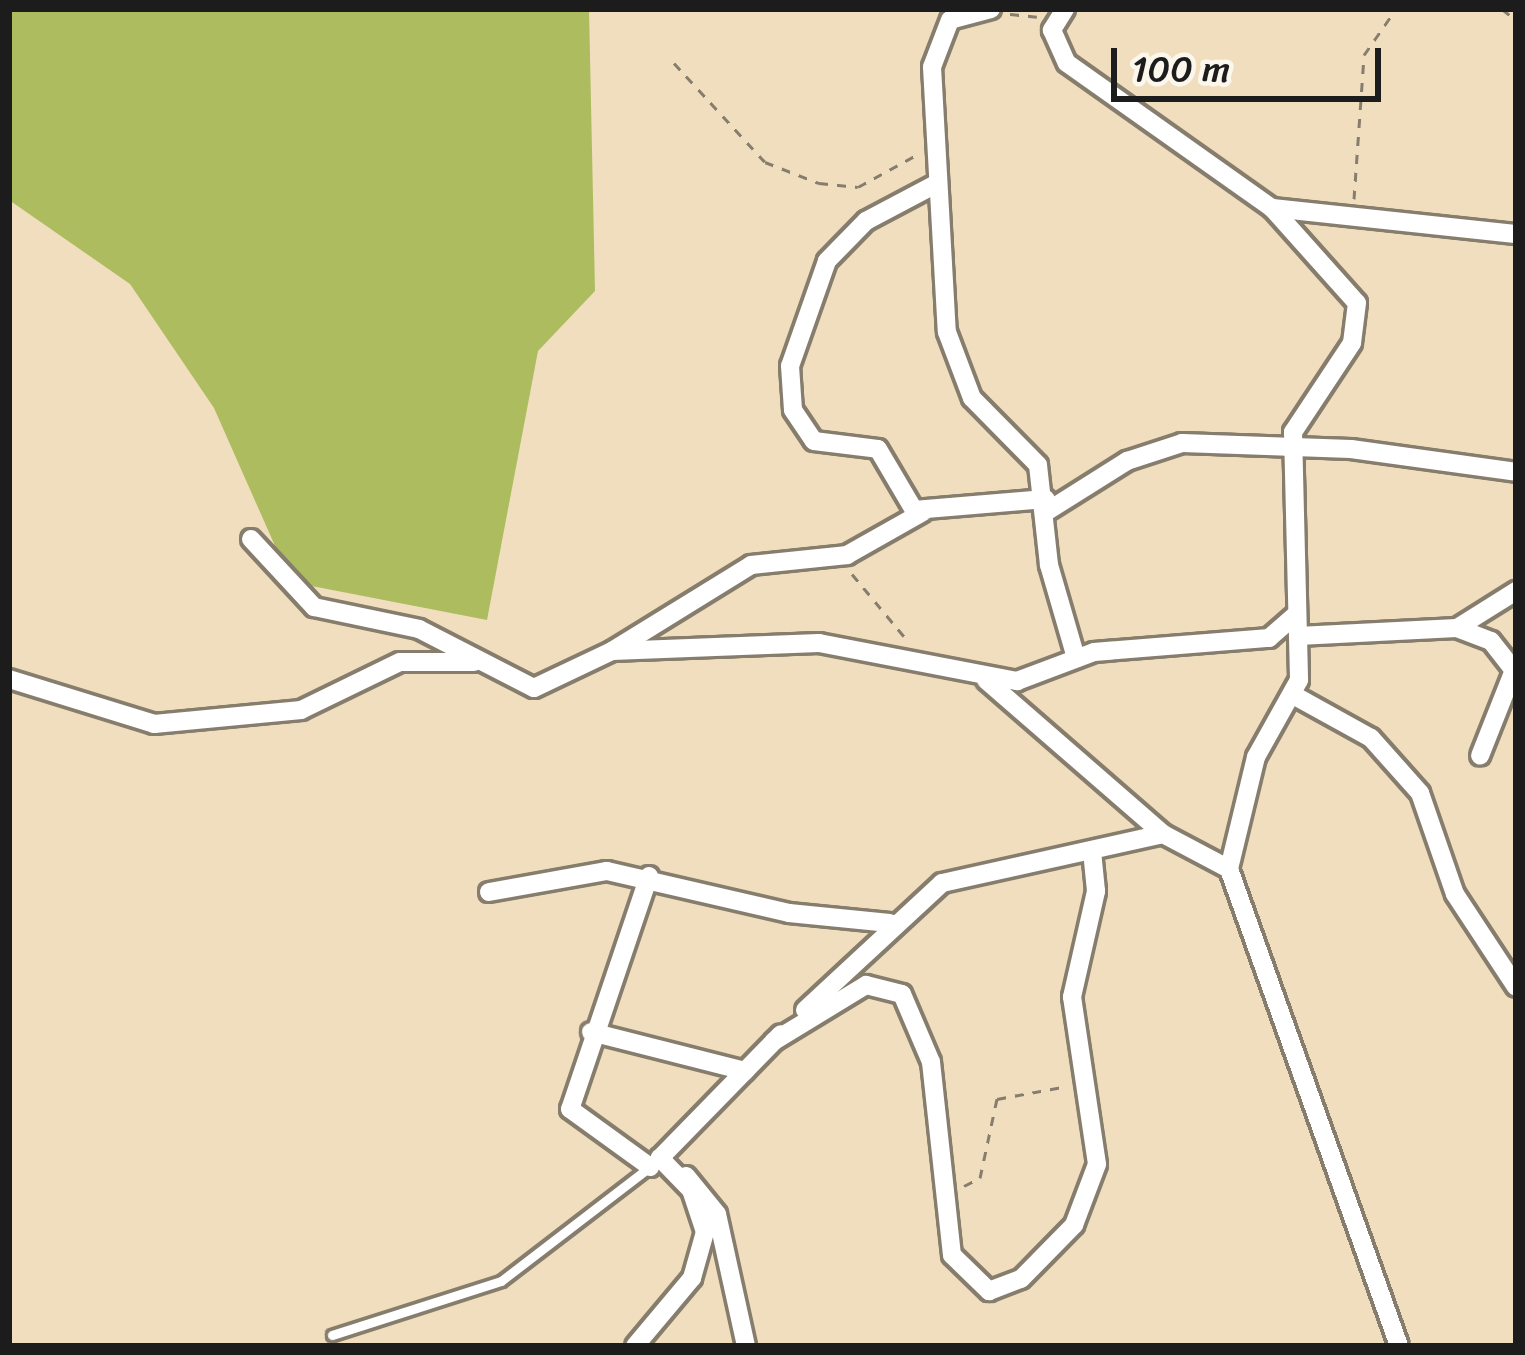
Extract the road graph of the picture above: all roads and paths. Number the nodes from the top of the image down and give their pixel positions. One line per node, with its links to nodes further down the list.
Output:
1 (992, 9): 4 (path); 7 (street)
2 (1396, 9): 10 (path)
3 (1502, 9): 5 (path)
4 (1059, 14): 9 (street)
5 (1516, 20)
6 (674, 63): 7 (path)
7 (932, 147): 8 (street)
8 (934, 185): 14 (street); 15 (street)
9 (1272, 208): 10 (street); 12 (street)
10 (1350, 213): 11 (street)
11 (1516, 234)
12 (1290, 449): 13 (street); 14 (street); 19 (street)
13 (1516, 472)
14 (1046, 506): 15 (street); 24 (street)
15 (922, 512): 17 (street)
16 (251, 539): 25 (street)
17 (843, 556): 22 (path); 23 (street)
18 (1516, 591): 20 (street)
19 (1295, 615): 21 (street); 24 (street)
20 (1457, 628): 21 (street); 29 (street)
21 (1298, 636): 28 (street)
22 (916, 649)
23 (612, 651): 25 (street); 27 (street)
24 (1076, 658): 27 (street)
25 (482, 664): 26 (street)
26 (9, 679)
27 (986, 680): 30 (street)
28 (1294, 696): 32 (street); 36 (street)
29 (1480, 756)
30 (1163, 834): 31 (street); 32 (street)
31 (1092, 851): 35 (street); 40 (street)
32 (1229, 868): 44 (street)
33 (649, 876): 34 (street); 35 (street); 37 (street)
34 (489, 892)
35 (890, 922): 38 (street)
36 (1516, 987)
37 (591, 1032): 39 (street); 41 (street)
38 (774, 1041): 39 (street); 43 (street)
39 (745, 1071): 41 (street)
40 (1087, 1080): 43 (path); 43 (street)
41 (655, 1162): 42 (street); 45 (lane)
42 (676, 1173): 46 (street); 47 (street)
43 (942, 1189)
44 (1390, 1324): 48 (street); 49 (street)
45 (332, 1336)
46 (635, 1346)
47 (746, 1346)
48 (1377, 1346)
49 (1399, 1346)

